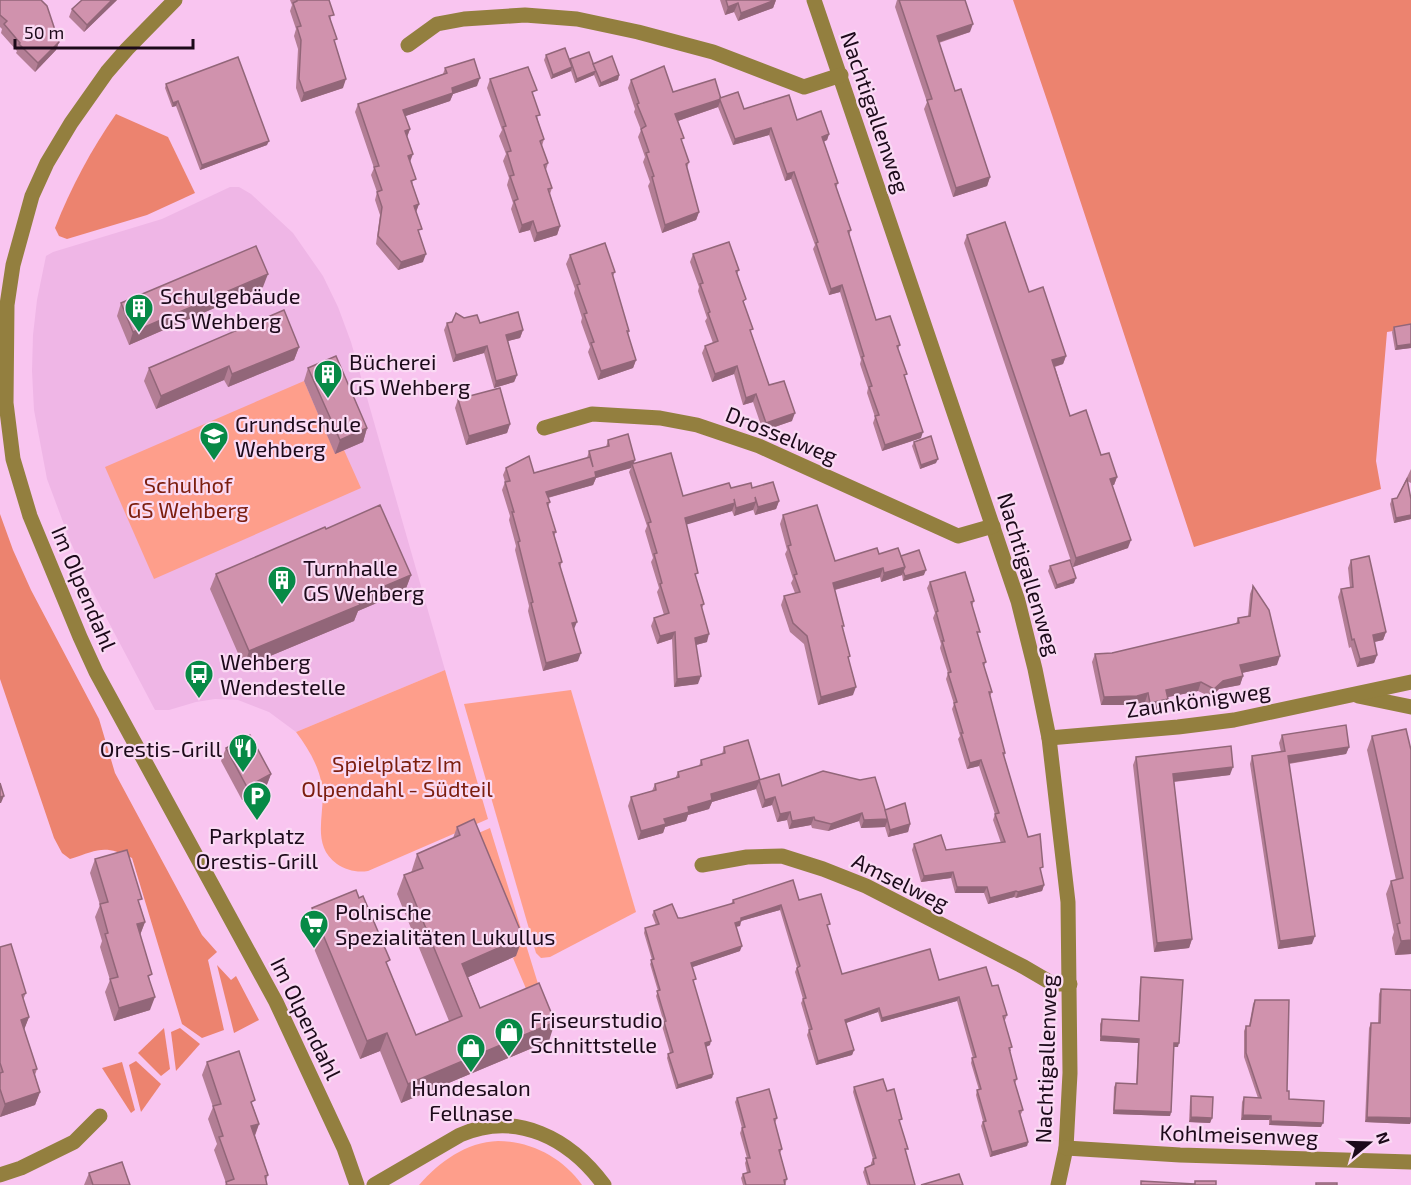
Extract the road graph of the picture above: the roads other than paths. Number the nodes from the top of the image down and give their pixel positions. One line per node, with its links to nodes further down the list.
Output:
1 (175, 0): 17 (street, Im Olpendahl)
2 (814, 0): 4 (street, Nachtigallenweg)
3 (408, 45): 4 (street)
4 (841, 75): 6 (street, Nachtigallenweg)
5 (544, 428): 6 (street, Drosselweg)
6 (993, 526): 10 (street, Nachtigallenweg)
7 (1411, 682): 8 (street, Zaunkönigweg)
8 (1352, 695): 9 (street, Zaunkönigweg); 10 (street, Zaunkönigweg)
9 (1411, 707)
10 (1049, 738): 12 (street, Nachtigallenweg)
11 (702, 865): 12 (street, Amselweg)
12 (1070, 984): 14 (street, Nachtigallenweg)
13 (100, 1116): 16 (street)
14 (1066, 1148): 15 (street, Kohlmeisenweg); 20 (street, Nachtigallenweg)
15 (1411, 1162)
16 (0, 1175)
17 (357, 1185)
18 (374, 1185): 19 (street)
19 (604, 1185)
20 (1058, 1185)

